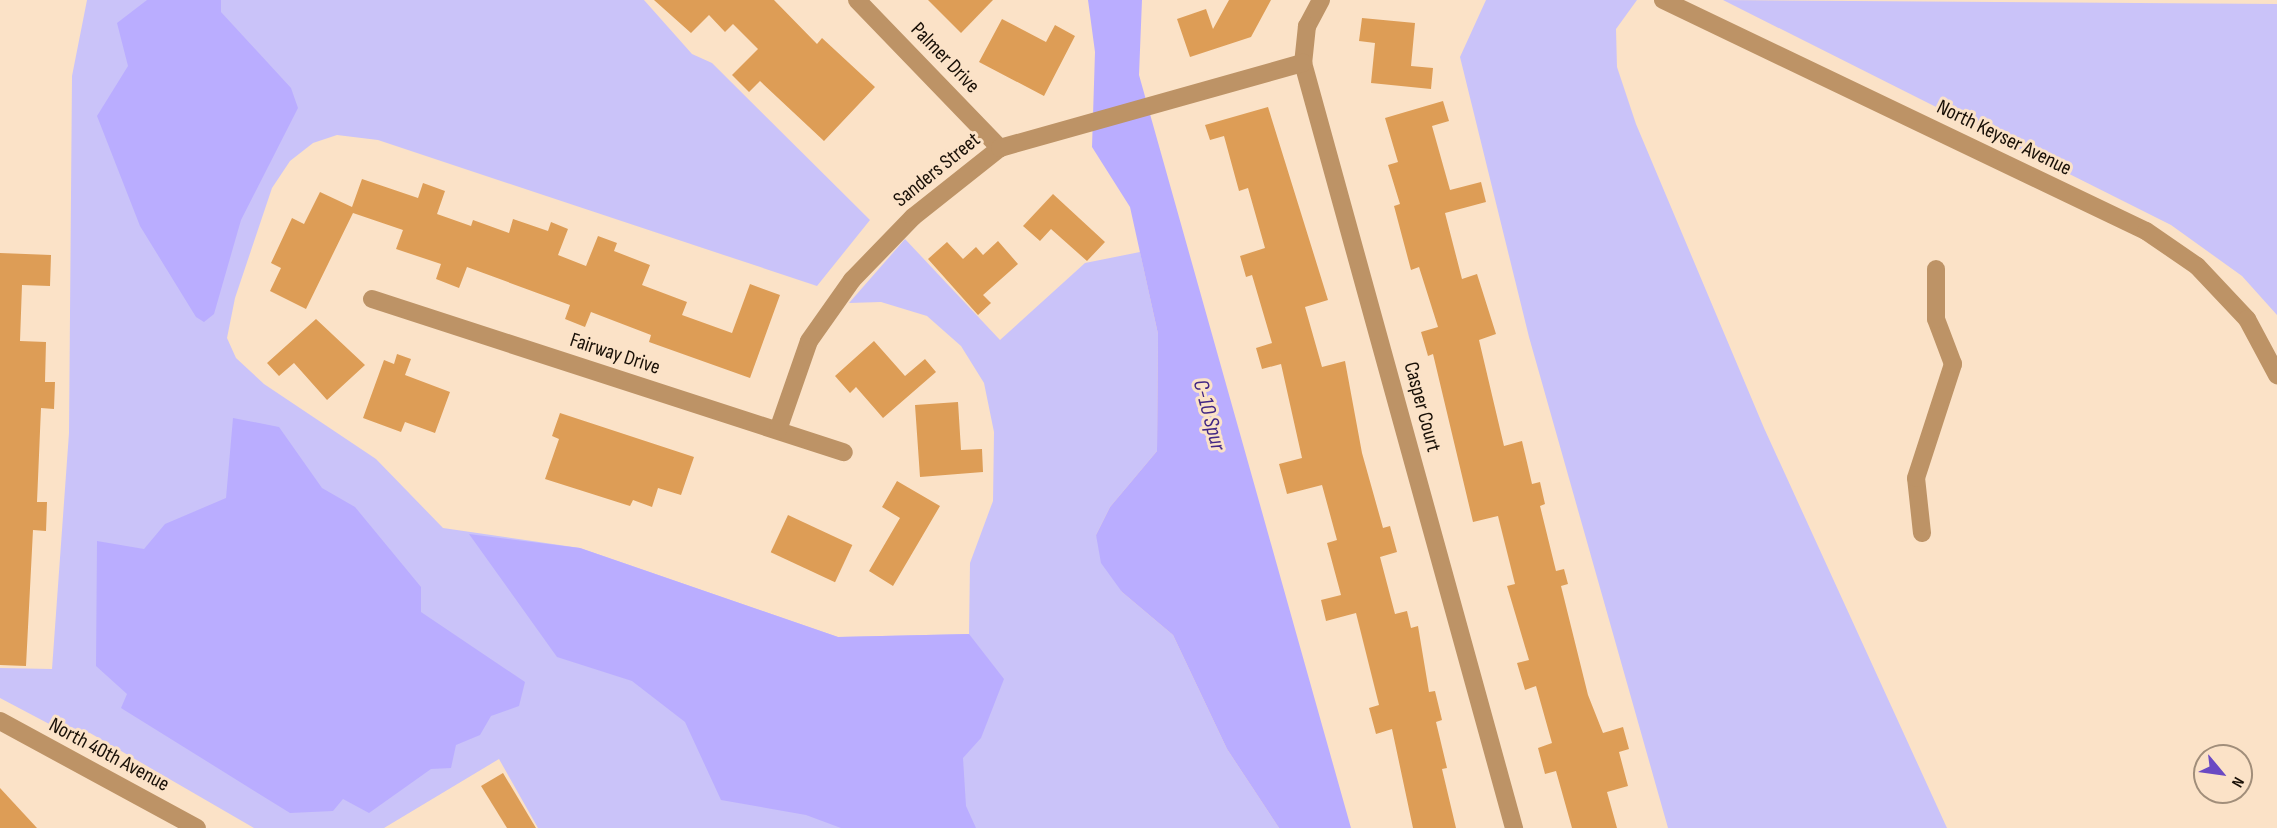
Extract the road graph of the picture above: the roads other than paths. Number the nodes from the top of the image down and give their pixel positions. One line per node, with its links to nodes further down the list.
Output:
1 (857, 0): 5 (street, Palmer Drive)
2 (1321, 0): 4 (street, Casper Court)
3 (1663, 0): 8 (street, North Keyser Avenue)
4 (1303, 63): 5 (street, Sanders Street); 14 (street, Casper Court)
5 (1000, 148): 9 (street, Sanders Street)
6 (1936, 269): 11 (street)
7 (372, 299): 9 (street, Fairway Drive)
8 (2277, 375)
9 (778, 430): 10 (street, Fairway Drive)
10 (844, 452)
11 (1922, 533)
12 (0, 722): 13 (street, North 40th Avenue)
13 (197, 828)
14 (1514, 828)

